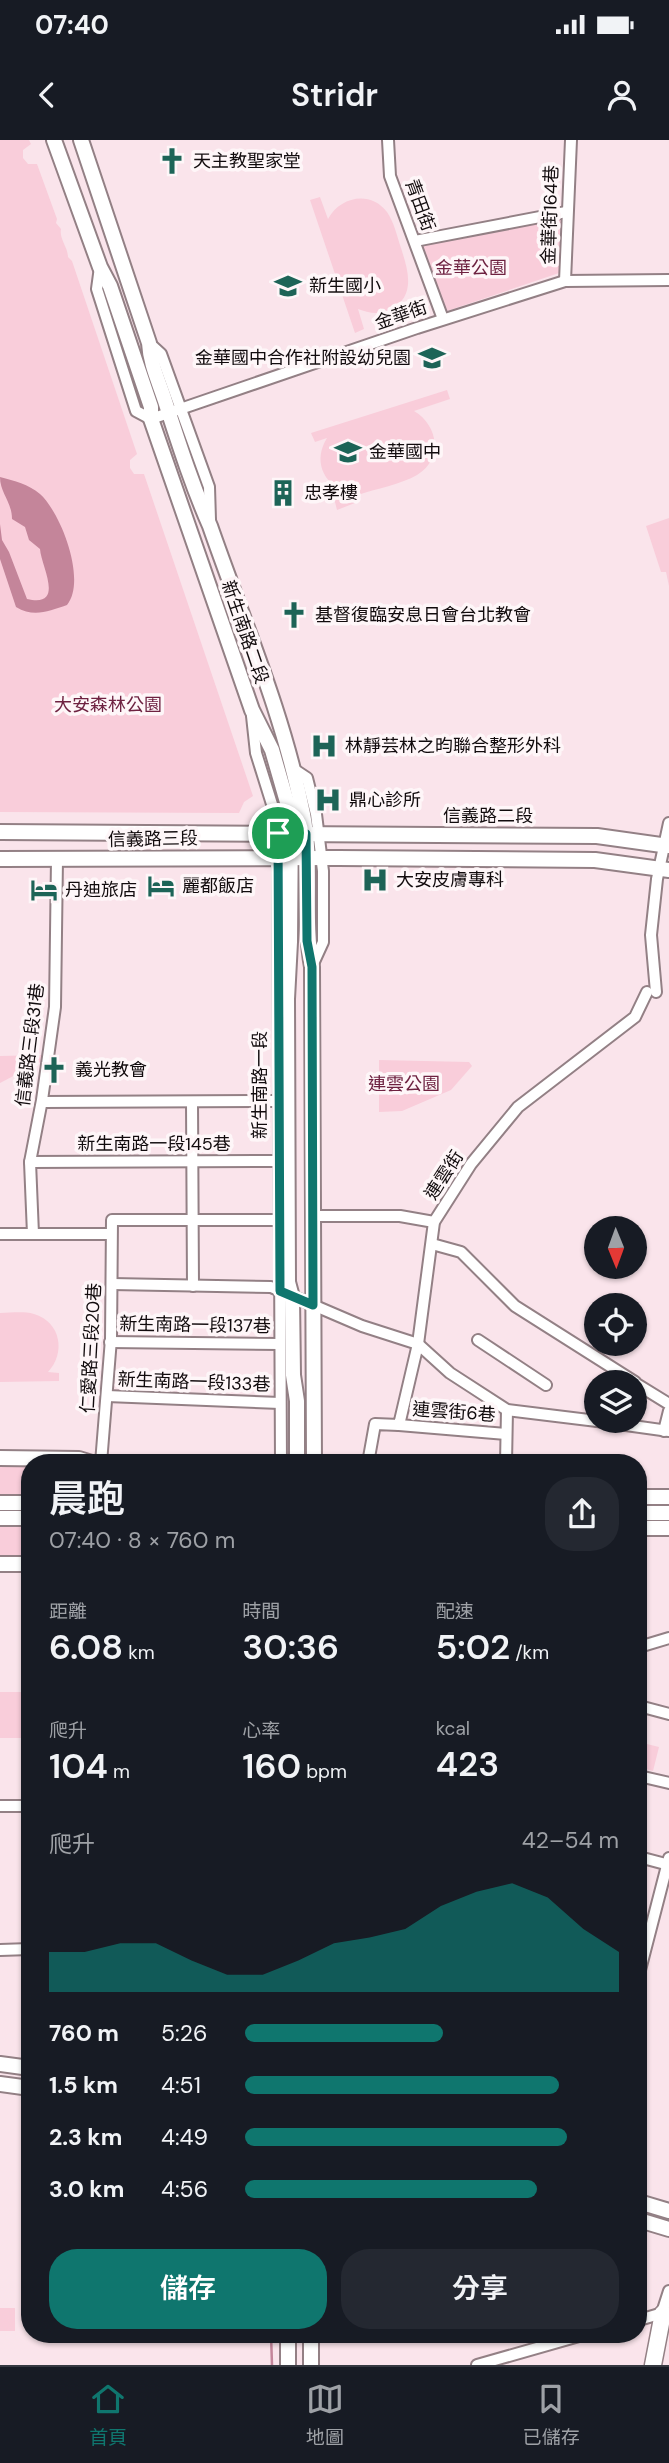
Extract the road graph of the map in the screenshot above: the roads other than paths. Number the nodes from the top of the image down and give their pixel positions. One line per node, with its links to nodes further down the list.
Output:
1 (54, 140): 11 (main road, 新生南路二段)
2 (81, 140): 10 (main road, 新生南路二段)
3 (388, 140): 6 (street, 青田街)
4 (570, 146): 5 (street, 金華街164巷)
5 (566, 212): 6 (street); 8 (street, 金華街164巷)
6 (415, 241): 9 (street, 青田街)
7 (669, 280): 8 (street, 金華街)
8 (565, 281): 9 (street, 金華街)
9 (443, 319): 10 (street, 金華街)
10 (175, 411): 11 (street, 金華街); 14 (main road, 新生南路二段)
11 (151, 419): 14 (main road, 新生南路二段)
12 (669, 822): 15 (street, 連雲街)
13 (0, 832): 14 (main road, 信義路三段)
14 (299, 834): 15 (main road, 信義路二段); 16 (main road, 新生南路二段); 17 (main road, 新生南路二段); 18 (street)
15 (667, 845): 21 (street, 連雲街)
16 (284, 858): 17 (main road, 信義路三段); 20 (main road, 信義路三段); 23 (street, 新生南路一段); 39 (main road, 新生南路一段)
17 (307, 858): 18 (main road); 22 (main road)
18 (322, 858): 21 (main road); 22 (street)
19 (0, 859): 20 (main road, 信義路三段)
20 (57, 859): 24 (street, 信義路三段31巷)
21 (664, 869): 32 (street, 連雲街)
22 (312, 967): 29 (main road)
23 (279, 1101): 25 (street); 27 (street, 新生南路一段)
24 (42, 1102): 25 (street); 28 (street, 信義路三段31巷)
25 (192, 1102): 26 (street)
26 (192, 1161): 27 (street, 新生南路一段145巷); 28 (street, 新生南路一段145巷); 31 (street)
27 (280, 1161): 30 (street, 新生南路一段)
28 (30, 1162): 34 (street, 信義路三段31巷)
29 (313, 1216): 32 (street); 40 (main road)
30 (280, 1220): 31 (street); 39 (street, 新生南路一段)
31 (192, 1221): 35 (street); 38 (street)
32 (434, 1222): 36 (street, 連雲街)
33 (0, 1234): 34 (street)
34 (33, 1234): 35 (street)
35 (111, 1234): 37 (street, 仁愛路三段20巷)
36 (432, 1244): 44 (street, 連雲街); 45 (street)
37 (112, 1284): 38 (street); 42 (street, 仁愛路三段20巷)
38 (193, 1286): 39 (street)
39 (285, 1294): 40 (street); 43 (street, 新生南路一段); 60 (main road, 新生南路一段)
40 (313, 1305): 44 (street); 61 (main road)
41 (478, 1340): 46 (street)
42 (110, 1342): 43 (street, 新生南路一段137巷); 48 (street, 仁愛路三段20巷)
43 (280, 1344): 49 (street, 新生南路一段)
44 (418, 1345): 51 (street); 54 (street, 連雲街)
45 (614, 1370)
46 (546, 1385)
47 (647, 1390): 50 (street)
48 (107, 1396): 49 (street, 新生南路一段133巷); 58 (street, 仁愛路三段20巷)
49 (280, 1403): 59 (street, 新生南路一段)
50 (669, 1404)
51 (507, 1410): 53 (street); 57 (street)
52 (669, 1411): 56 (street)
53 (584, 1419)
54 (399, 1425): 57 (street, 連雲街6巷); 62 (street)
55 (647, 1428): 56 (street)
56 (666, 1431)
57 (506, 1434): 63 (street)
58 (102, 1454)
59 (281, 1454)
60 (297, 1454)
61 (314, 1454)
62 (370, 1454)
63 (506, 1454)
64 (0, 1458): 65 (main road)
65 (21, 1458)
66 (647, 1497): 67 (main road)
67 (669, 1497)
68 (0, 1503): 69 (main road)
69 (21, 1503)
70 (647, 1513): 71 (main road)
71 (669, 1513)
72 (0, 1518): 73 (main road)
73 (21, 1518)
74 (647, 1528): 75 (main road)
75 (669, 1528)
76 (0, 1564): 77 (main road)
77 (21, 1564)
78 (669, 1638): 79 (street)
79 (647, 1645)
80 (647, 1708): 81 (street)
81 (669, 1714)
82 (647, 1778): 83 (street)
83 (669, 1783)
84 (0, 1806): 85 (street)
85 (21, 1806)
86 (647, 1858): 87 (street)
87 (668, 1862): 88 (street)
88 (647, 1943)
89 (21, 1949): 90 (street)
90 (0, 1950)
91 (0, 2064): 92 (main road)
92 (21, 2067)
93 (0, 2084): 94 (main road)
94 (21, 2087)
95 (647, 2204): 96 (main road)
96 (669, 2211)
97 (647, 2222): 98 (main road)
98 (669, 2229)
99 (669, 2291): 100 (street)
100 (667, 2317): 101 (street); 105 (highway)
101 (647, 2319)
102 (289, 2343): 106 (main road)
103 (312, 2343): 107 (main road)
104 (554, 2343): 108 (street)
105 (653, 2363)
106 (288, 2365)
107 (311, 2365)
108 (477, 2365)

